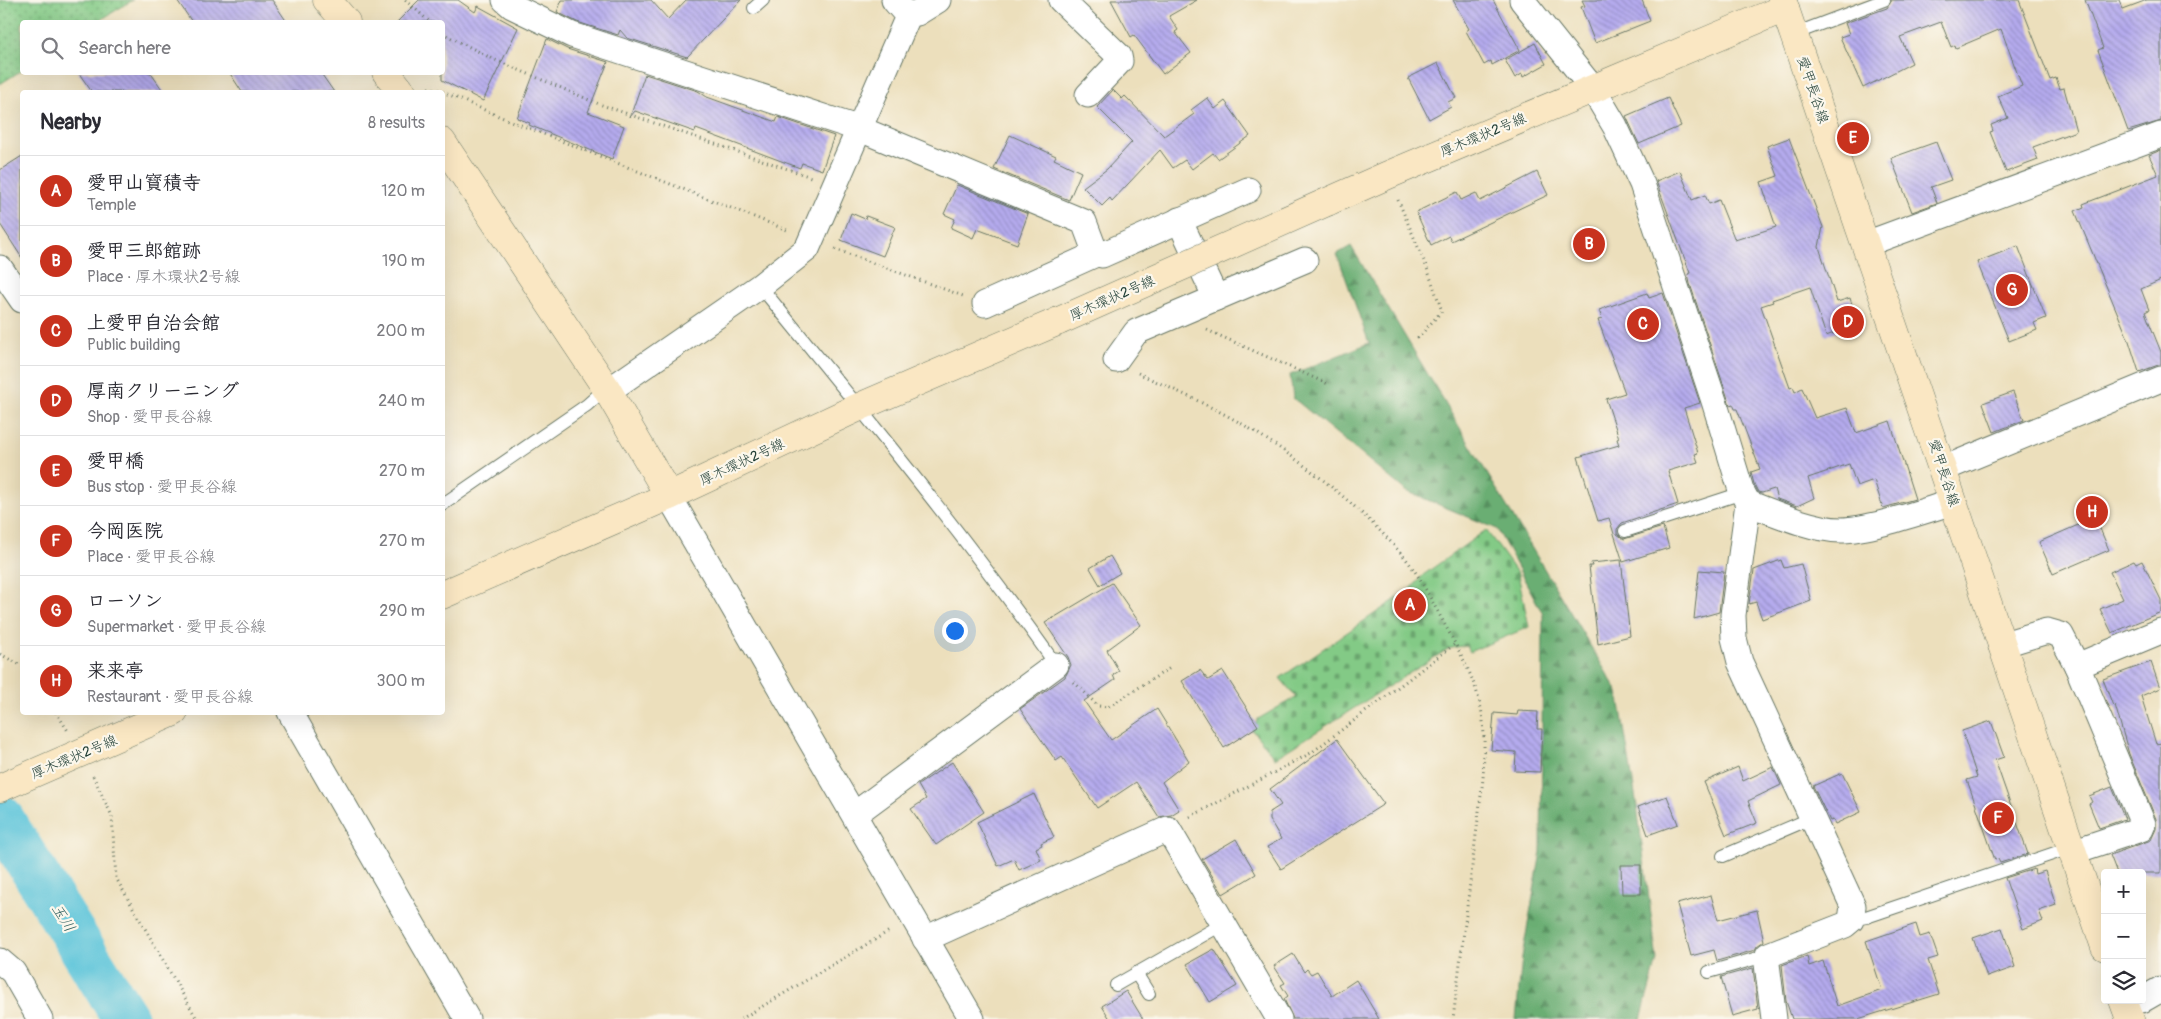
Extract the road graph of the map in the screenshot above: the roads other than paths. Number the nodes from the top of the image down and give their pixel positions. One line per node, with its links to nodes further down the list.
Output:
1 (327, 0): 9 (street)
2 (504, 0): 13 (street)
3 (938, 0): 8 (street)
4 (1061, 0): 12 (street)
5 (1522, 0): 11 (street)
6 (1884, 0): 10 (lane)
7 (1784, 4): 10 (street, 愛甲長谷線); 11 (street, 厚木環状2号線)
8 (901, 8): 13 (street)
9 (344, 20)
10 (1794, 34): 18 (street, 愛甲長谷線)
11 (1593, 89): 29 (street, 厚木環状2号線, bridge); 32 (street)
12 (1088, 95)
13 (860, 129): 19 (street); 22 (street)
14 (2161, 135): 18 (street)
15 (445, 147): 28 (street)
16 (1248, 190): 17 (street)
17 (1179, 220): 19 (street); 24 (street)
18 (1866, 244): 30 (street, 愛甲長谷線)
19 (1096, 254): 25 (street)
20 (1305, 260): 24 (street)
21 (0, 268): 23 (street)
22 (760, 286): 28 (street); 29 (lane)
23 (20, 297)
24 (1216, 298): 26 (street)
25 (985, 304)
26 (1116, 360)
27 (2161, 378): 30 (street)
28 (607, 390): 31 (street); 34 (lane)
29 (859, 407): 31 (street, 厚木環状2号線); 39 (lane)
30 (1943, 469): 33 (street, 愛甲長谷線)
31 (670, 496): 36 (street, 厚木環状2号線); 44 (street)
32 (1745, 497): 33 (street); 35 (lane); 45 (street)
33 (1953, 502): 38 (street, 愛甲長谷線)
34 (445, 503)
35 (1625, 532)
36 (445, 594)
37 (2160, 634): 40 (street)
38 (2001, 645): 40 (street); 46 (street, 愛甲長谷線)
39 (1056, 665): 44 (street)
40 (2077, 666): 46 (street)
41 (167, 715): 43 (street, 厚木環状2号線)
42 (292, 715): 61 (street)
43 (0, 788)
44 (855, 814): 51 (street)
45 (1812, 818): 47 (lane); 48 (street)
46 (2071, 850): 48 (lane); 50 (street, 愛甲長谷線)
47 (1723, 856)
48 (1851, 920): 52 (street)
49 (1223, 924): 51 (street); 55 (lane); 63 (street)
50 (2101, 936)
51 (925, 939): 62 (street)
52 (1768, 955): 54 (lane); 64 (street)
53 (0, 961): 60 (street)
54 (1709, 972)
55 (1136, 973): 56 (lane); 58 (lane)
56 (1116, 985)
57 (2161, 989): 59 (street)
58 (1149, 994)
59 (2133, 1006)
60 (40, 1019)
61 (467, 1019)
62 (972, 1019)
63 (1279, 1019)
64 (1774, 1019)

